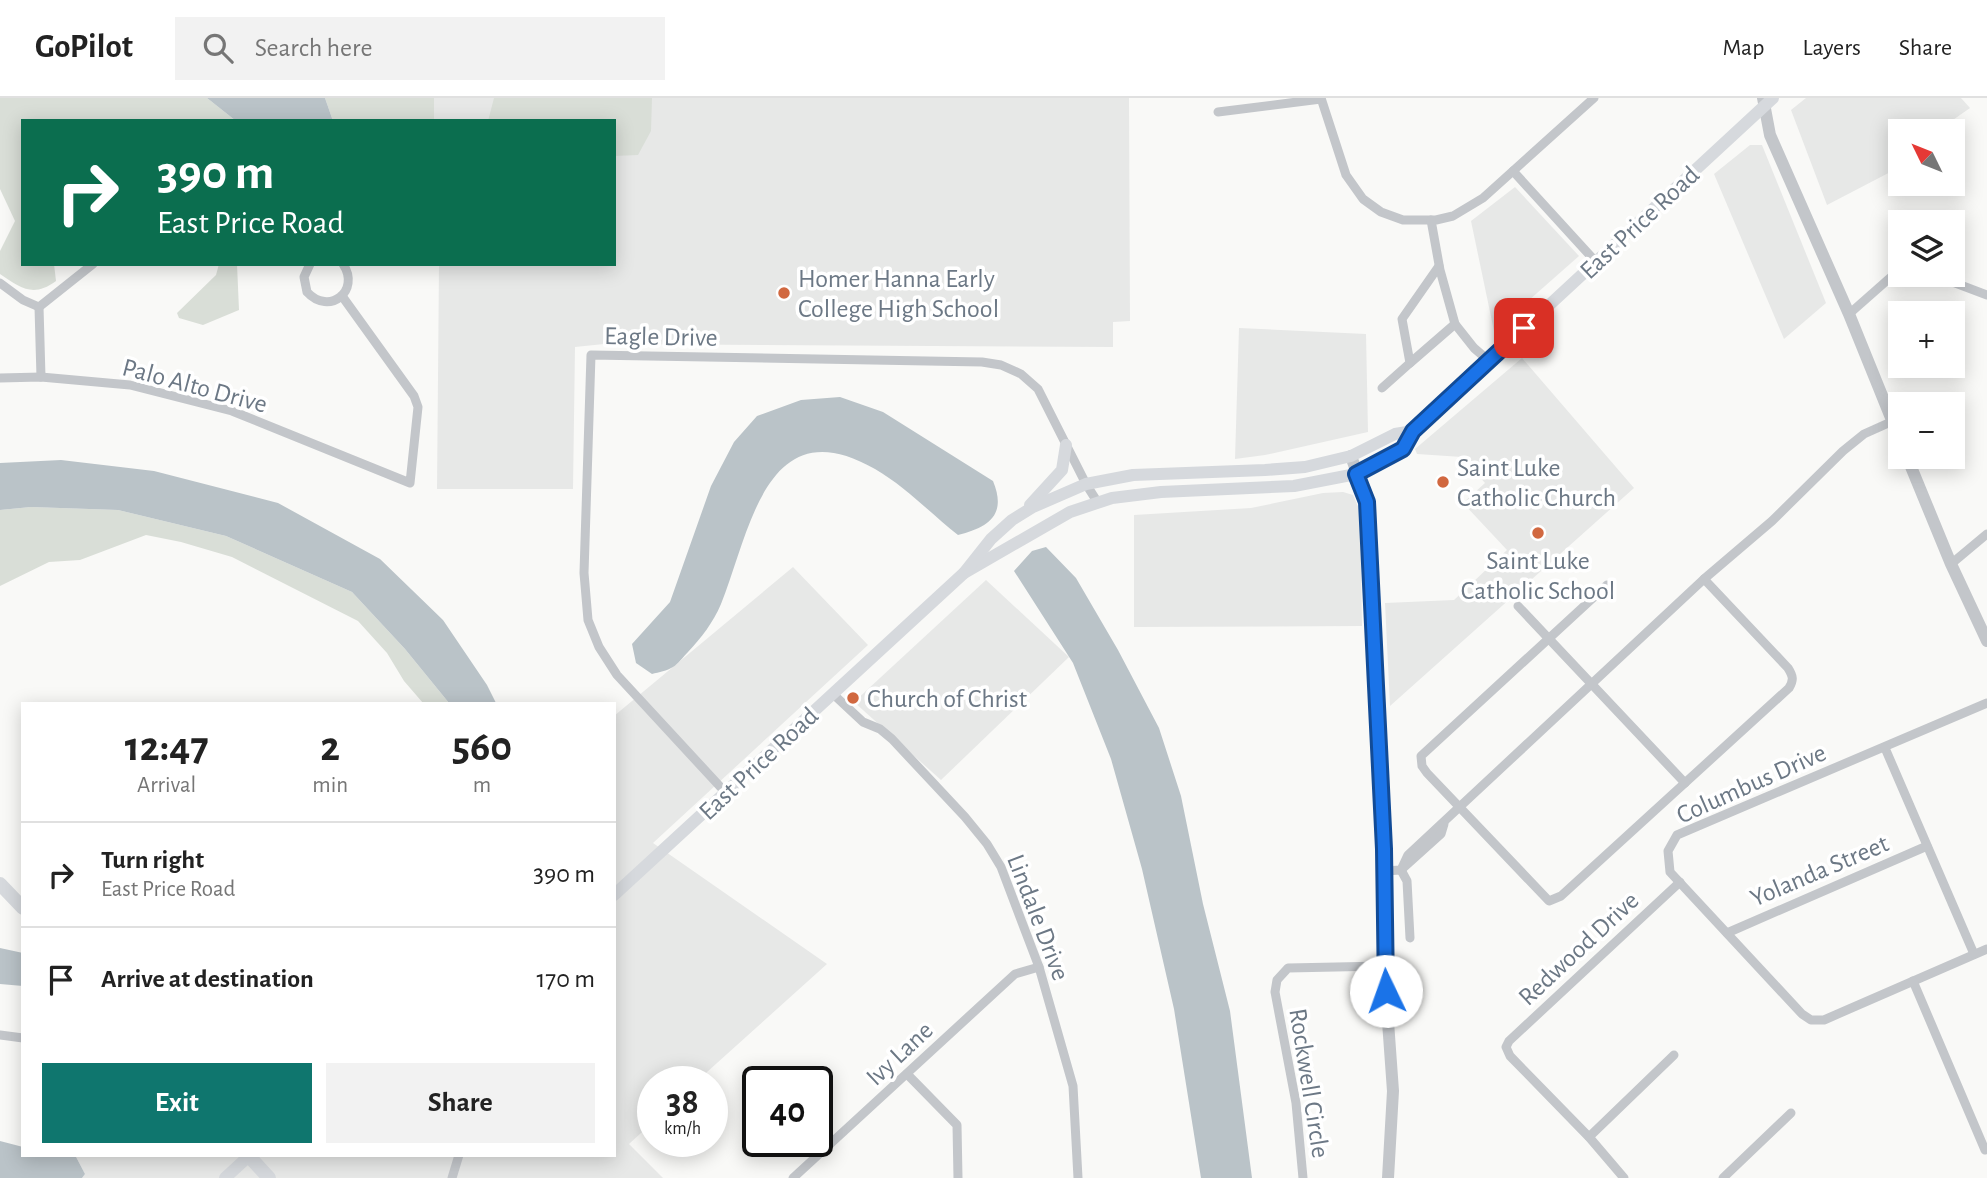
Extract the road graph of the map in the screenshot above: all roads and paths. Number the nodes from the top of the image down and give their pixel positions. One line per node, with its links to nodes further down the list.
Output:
1 (1321, 98): 4 (street); 6 (street)
2 (1594, 98): 5 (street)
3 (1767, 100): 7 (main road, East Price Road); 18 (street)
4 (1218, 112)
5 (1513, 171): 6 (street); 7 (street)
6 (1430, 220): 11 (street)
7 (1596, 262): 20 (main road, East Price Road)
8 (90, 266): 17 (street)
9 (309, 266): 16 (street)
10 (344, 266): 16 (street)
11 (1439, 266): 19 (street); 21 (street)
12 (1888, 280): 18 (street)
13 (0, 284): 17 (street)
14 (1965, 287): 15 (street)
15 (1987, 295)
16 (342, 296): 22 (street, Palo Alto Drive)
17 (39, 307): 22 (street)
18 (1849, 314): 25 (street)
19 (1455, 324): 20 (street); 21 (street)
20 (1489, 361): 27 (main road, East Price Road)
21 (1410, 363): 24 (street)
22 (41, 377): 23 (street, Palo Alto Drive)
23 (0, 379)
24 (1382, 388)
25 (1888, 409)
26 (1888, 423): 38 (street)
27 (1413, 431): 29 (main road, East Price Road); 31 (main road, East Price Road)
28 (1066, 445): 32 (street, Eagle Drive); 34 (main road); 48 (street, Eagle Drive)
29 (1351, 456): 31 (street); 32 (main road, East Price Road)
30 (1912, 469): 36 (street)
31 (1356, 474): 33 (main road, East Price Road); 52 (street)
32 (1086, 484): 33 (street, Eagle Drive); 34 (main road, East Price Road)
33 (1098, 503): 37 (main road, East Price Road)
34 (1022, 513): 37 (main road, East Price Road)
35 (1987, 534): 36 (street)
36 (1951, 564): 42 (street)
37 (964, 573): 44 (main road, East Price Road)
38 (1704, 579): 43 (street); 47 (street)
39 (1607, 585): 41 (street)
40 (1518, 606): 41 (street)
41 (1549, 638): 43 (street); 49 (street)
42 (1987, 640)
43 (1594, 684): 47 (street); 49 (street)
44 (833, 694): 48 (main road, East Price Road); 62 (street, Lindale Drive)
45 (1987, 703): 46 (street, Columbus Drive)
46 (1885, 748): 50 (street); 53 (street, Columbus Drive)
47 (1685, 783): 49 (street)
48 (726, 793): 55 (main road, East Price Road)
49 (1461, 808): 51 (street)
50 (1927, 846): 57 (street, Yolanda Street); 60 (street)
51 (1401, 870): 52 (street); 58 (street)
52 (1384, 871): 61 (street)
53 (1681, 882): 57 (street, Columbus Drive); 69 (street, Redwood Drive)
54 (0, 884): 56 (main road)
55 (616, 893)
56 (21, 906)
57 (1727, 933): 63 (street, Columbus Drive)
58 (1410, 938)
59 (1987, 949): 60 (street)
60 (1974, 954): 63 (street)
61 (1384, 966): 80 (street, Rockwell Circle); 81 (street)
62 (1039, 967): 67 (street, Ivy Lane); 79 (street, Lindale Drive)
63 (1913, 981): 70 (street)
64 (0, 1035): 65 (street)
65 (21, 1038)
66 (1674, 1055): 69 (street)
67 (907, 1074): 77 (street, Ivy Lane); 78 (street)
68 (1791, 1113): 83 (street)
69 (1589, 1137): 82 (street)
70 (1985, 1150)
71 (247, 1157): 74 (main road)
72 (251, 1157): 75 (main road)
73 (458, 1157): 76 (street)
74 (225, 1178)
75 (269, 1178)
76 (453, 1178)
77 (793, 1178)
78 (958, 1178)
79 (1078, 1178)
80 (1303, 1178)
81 (1388, 1178)
82 (1624, 1178)
83 (1723, 1178)

